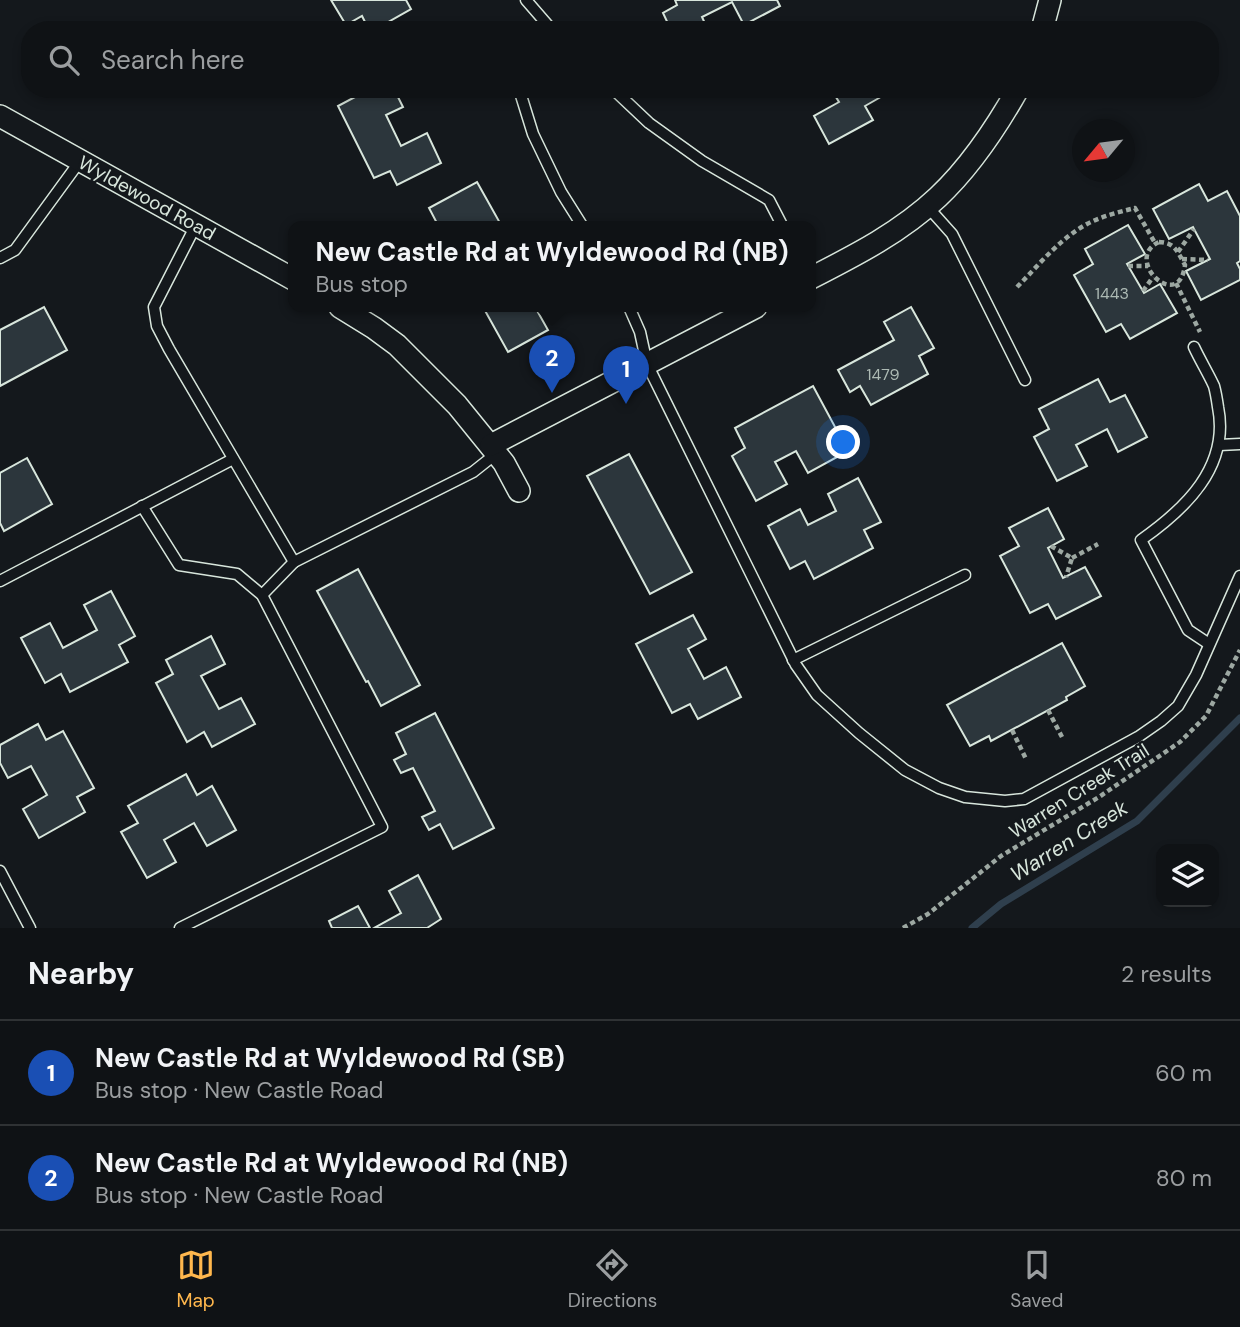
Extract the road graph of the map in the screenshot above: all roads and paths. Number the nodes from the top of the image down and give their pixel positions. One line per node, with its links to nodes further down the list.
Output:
1 (526, 0): 3 (lane)
2 (1050, 0): 4 (street)
3 (544, 21)
4 (1044, 21)
5 (522, 98): 11 (lane)
6 (622, 98): 12 (lane)
7 (1012, 98): 10 (street)
8 (0, 116): 9 (street, Wyldewood Road)
9 (80, 161): 13 (street, Wyldewood Road); 17 (lane)
10 (927, 206): 22 (street); 34 (lane)
11 (579, 221)
12 (780, 221)
13 (196, 225): 23 (street, Wyldewood Road); 38 (lane)
14 (1194, 229): 16 (path)
15 (1155, 243): 16 (path); 21 (path); 26 (path)
16 (1178, 252): 18 (path)
17 (0, 258)
18 (1182, 259): 19 (path); 25 (path)
19 (1208, 260)
20 (1129, 266): 21 (path)
21 (1149, 266): 24 (path)
22 (816, 275)
23 (288, 276)
24 (1154, 276): 25 (path); 27 (path)
25 (1175, 283): 31 (path)
26 (1017, 287)
27 (1143, 291)
28 (348, 312): 37 (street)
29 (631, 312): 33 (lane)
30 (746, 312): 33 (street)
31 (1202, 336)
32 (1194, 347): 36 (lane)
33 (647, 364): 37 (street); 52 (lane)
34 (1025, 380)
35 (1240, 444): 36 (lane)
36 (1219, 445): 50 (lane)
37 (494, 449): 39 (street); 44 (lane)
38 (233, 459): 40 (lane); 44 (lane)
39 (520, 491)
40 (142, 506): 48 (lane); 49 (lane)
41 (1098, 544): 43 (path)
42 (1051, 547): 43 (path)
43 (1072, 558): 47 (path)
44 (295, 562): 49 (lane)
45 (965, 575): 52 (lane)
46 (1240, 576): 50 (lane)
47 (1066, 577)
48 (0, 581)
49 (262, 595): 59 (lane)
50 (1209, 644): 52 (lane)
51 (1240, 650): 60 (path, Warren Creek Trail)
52 (793, 660)
53 (1048, 710): 55 (path)
54 (1012, 730): 56 (path)
55 (1063, 739)
56 (1026, 759)
57 (0, 871): 58 (lane)
58 (30, 928)
59 (180, 928)
60 (903, 928)

